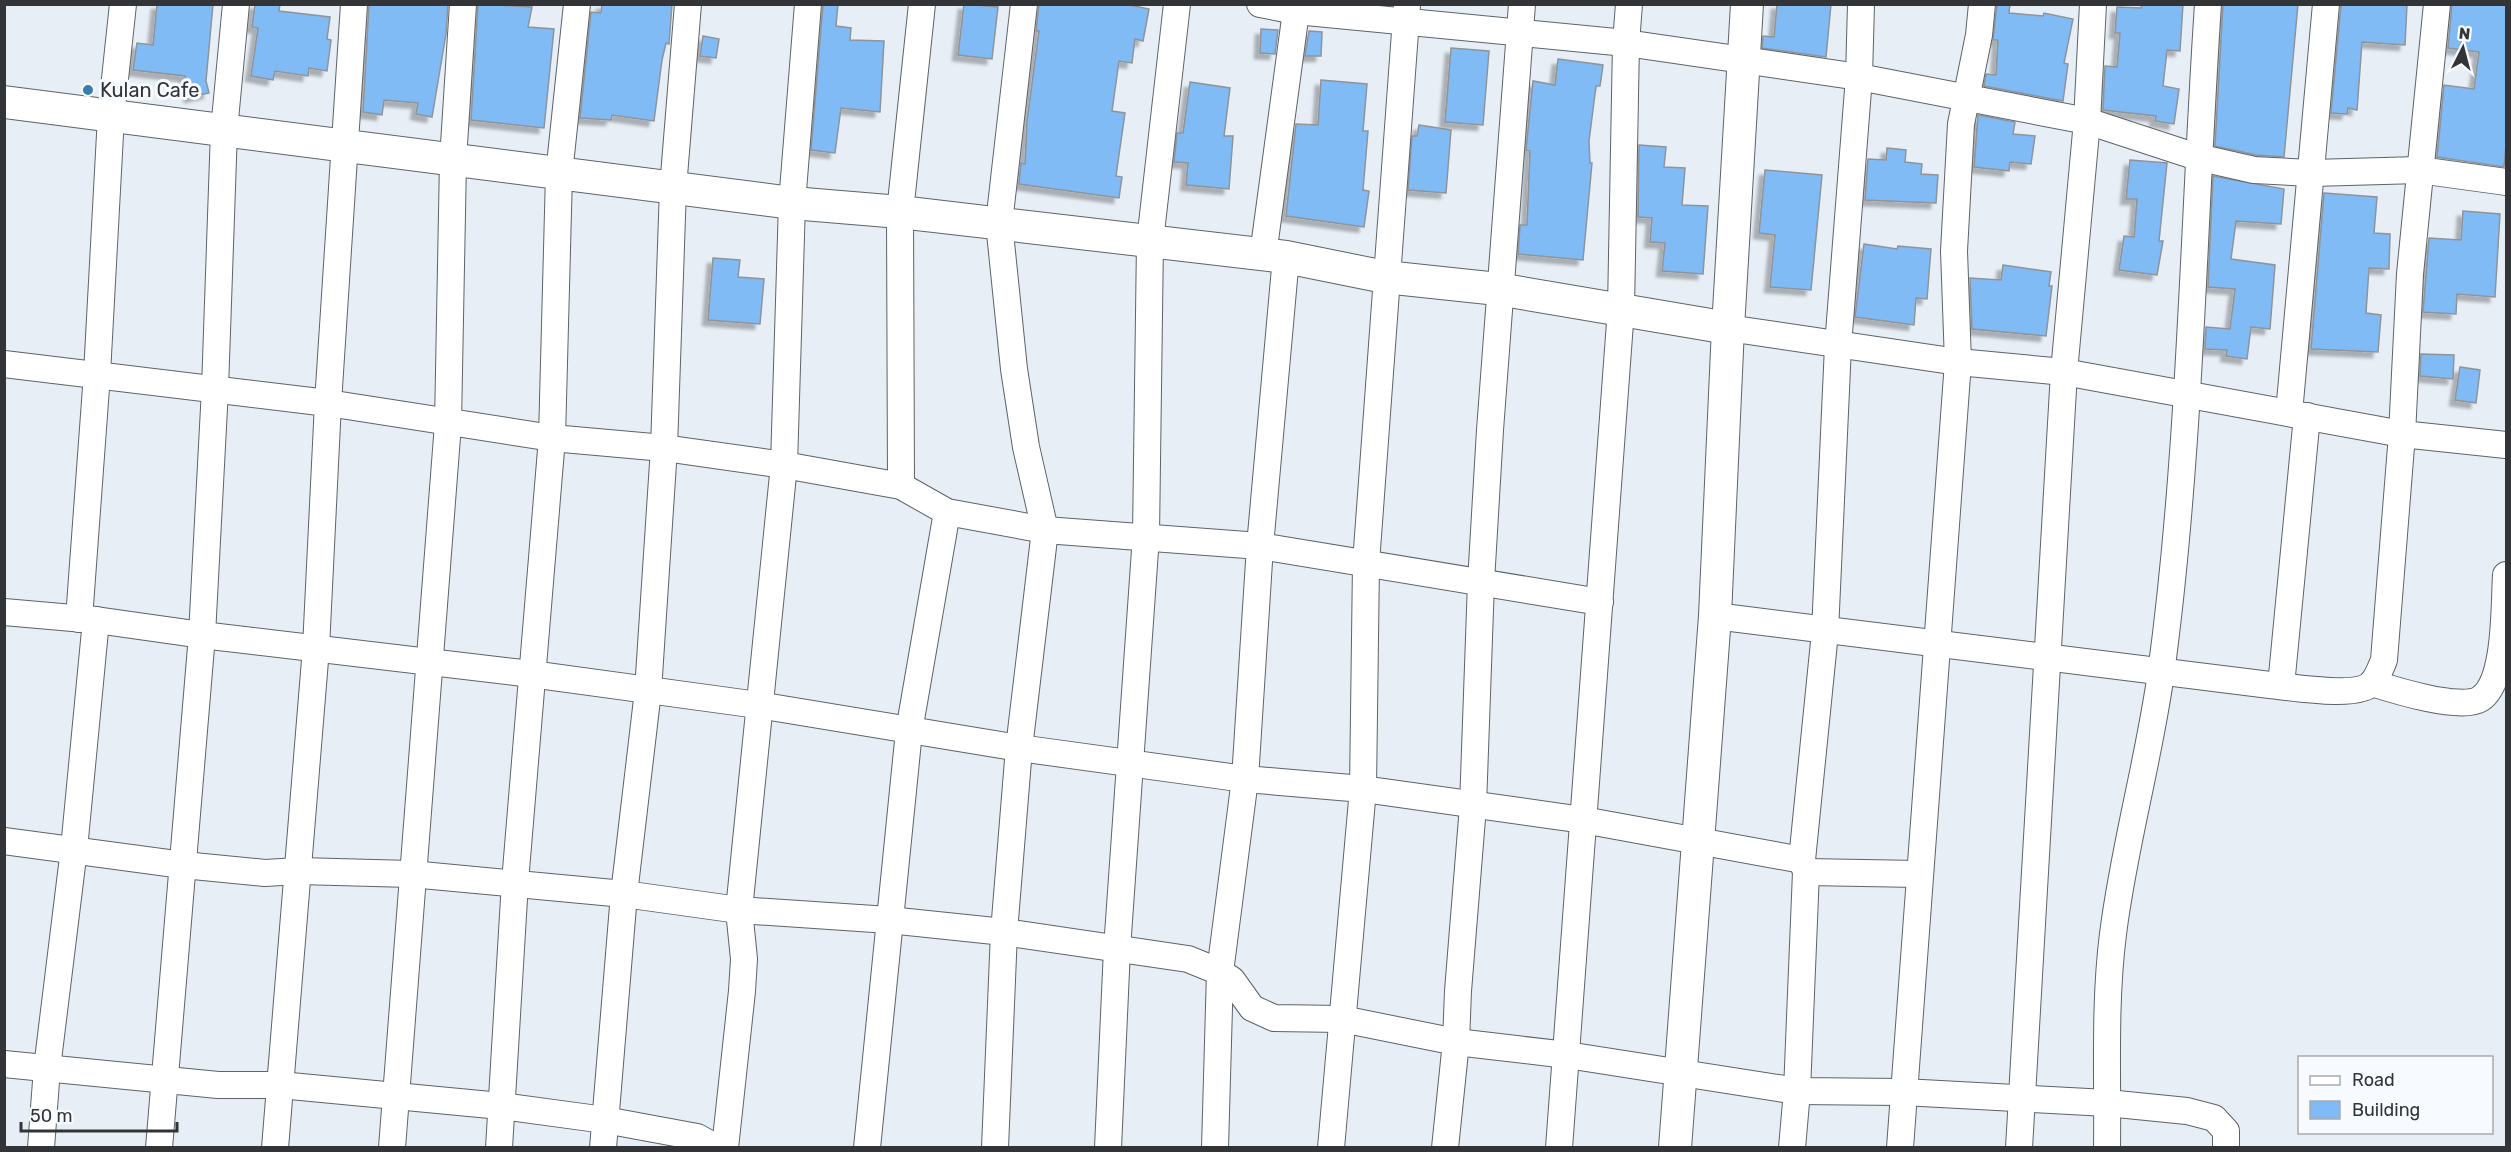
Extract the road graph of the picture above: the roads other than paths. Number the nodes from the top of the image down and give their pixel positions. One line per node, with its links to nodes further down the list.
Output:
1 (123, 4): 29 (street)
2 (236, 4): 31 (street)
3 (354, 4): 32 (street)
4 (463, 4): 34 (street)
5 (577, 4): 37 (street)
6 (688, 4): 39 (street)
7 (808, 4): 40 (street)
8 (922, 4): 41 (street)
9 (1024, 4): 42 (street)
10 (1177, 4): 43 (street)
11 (1260, 4): 21 (street)
12 (1522, 4): 23 (street)
13 (1629, 4): 24 (street)
14 (1747, 4): 25 (street)
15 (1861, 4): 26 (street)
16 (1982, 4): 27 (street)
17 (2093, 4): 30 (street)
18 (2208, 4): 33 (street)
19 (2326, 4): 36 (street)
20 (2437, 4): 35 (street)
21 (1296, 8): 22 (street); 44 (street)
22 (1406, 13): 23 (street); 45 (street)
23 (1519, 31): 24 (street); 46 (street)
24 (1626, 43): 25 (street); 47 (street)
25 (1744, 59): 26 (street); 48 (street)
26 (1859, 77): 27 (street); 49 (street)
27 (1967, 97): 30 (street); 50 (street)
28 (4, 102): 29 (street)
29 (111, 116): 31 (street); 53 (street)
30 (2087, 121): 33 (street); 52 (street)
31 (224, 130): 32 (street); 54 (street)
32 (343, 146): 34 (street); 56 (street)
33 (2197, 157): 36 (street); 55 (street)
34 (453, 160): 37 (street); 58 (street)
35 (2419, 170): 36 (street); 38 (street); 59 (street)
36 (2312, 173): 57 (street)
37 (559, 174): 39 (street); 60 (street)
38 (2506, 182)
39 (673, 188): 40 (street); 62 (street)
40 (792, 203): 41 (street); 63 (street)
41 (900, 213): 42 (street); 64 (street)
42 (999, 223): 43 (street); 66 (street)
43 (1150, 241): 44 (street); 67 (street)
44 (1275, 256): 45 (street); 68 (street)
45 (1385, 277): 46 (street); 69 (street)
46 (1498, 289): 47 (street); 71 (street)
47 (1621, 309): 48 (street); 72 (street)
48 (1728, 328): 49 (street); 74 (street)
49 (1838, 346): 50 (street); 76 (street)
50 (1959, 362): 52 (street); 78 (street)
51 (4, 364): 53 (street)
52 (2064, 372): 55 (street); 80 (street)
53 (97, 374): 54 (street); 75 (street)
54 (215, 388): 56 (street); 77 (street)
55 (2188, 395): 57 (street); 82 (street)
56 (328, 403): 58 (street); 79 (street)
57 (2298, 415): 59 (street); 85 (street)
58 (448, 424): 60 (street); 81 (street)
59 (2402, 434): 61 (street); 84 (street)
60 (552, 438): 62 (street); 83 (street)
61 (2506, 445)
62 (664, 448): 63 (street); 86 (street)
63 (784, 465): 64 (street); 87 (street)
64 (901, 486): 65 (street)
65 (947, 512): 66 (street); 88 (street)
66 (1045, 530): 67 (street); 89 (street)
67 (1146, 536): 68 (street); 90 (street)
68 (1260, 546): 69 (street); 91 (street)
69 (1366, 563): 71 (street); 92 (street)
70 (2506, 575): 84 (street)
71 (1481, 582): 72 (street); 93 (street)
72 (1600, 602): 94 (street)
73 (4, 612): 75 (street)
74 (1715, 616): 76 (street); 95 (street)
75 (88, 620): 77 (street); 97 (street)
76 (1825, 632): 78 (street); 99 (street)
77 (202, 635): 79 (street); 98 (street)
78 (1936, 646): 80 (street); 102 (street)
79 (316, 648): 81 (street); 100 (street)
80 (2047, 657): 82 (street); 121 (street)
81 (430, 660): 83 (street); 101 (street)
82 (2161, 673): 85 (street); 122 (street)
83 (531, 674): 86 (street); 103 (street)
84 (2372, 683): 85 (street)
85 (2281, 686)
86 (648, 691): 87 (street); 104 (street)
87 (758, 705): 88 (street); 105 (street)
88 (909, 730): 89 (street); 106 (street)
89 (1019, 748): 90 (street); 107 (street)
90 (1132, 762): 91 (street); 108 (street)
91 (1245, 779): 92 (street); 109 (street)
92 (1363, 789): 93 (street); 110 (street)
93 (1473, 806): 94 (street); 111 (street)
94 (1583, 820): 95 (street); 112 (street)
95 (1697, 840): 99 (street); 115 (street)
96 (4, 841): 97 (street)
97 (74, 849): 98 (street); 114 (street)
98 (183, 865): 100 (street); 116 (street)
99 (1804, 866): 102 (street); 118 (street)
100 (299, 871): 101 (street); 117 (street)
101 (411, 874): 103 (street); 120 (street)
102 (1920, 874): 119 (street)
103 (515, 882): 104 (street); 123 (street)
104 (624, 894): 105 (street); 124 (street)
105 (739, 910): 106 (street); 132 (street)
106 (889, 920): 107 (street); 133 (street)
107 (1004, 932): 108 (street); 134 (street)
108 (1117, 949): 109 (street); 135 (street)
109 (1220, 972): 110 (street); 136 (street)
110 (1342, 1019): 111 (street); 137 (street)
111 (1456, 1042): 112 (street); 138 (street)
112 (1567, 1055): 115 (street); 139 (street)
113 (4, 1064): 114 (street)
114 (47, 1068): 116 (street); 125 (street)
115 (1681, 1074): 118 (street); 140 (street)
116 (165, 1079): 117 (street); 126 (street)
117 (280, 1085): 120 (street); 127 (street)
118 (1797, 1091): 119 (street); 141 (street)
119 (1904, 1092): 121 (street); 142 (street)
120 (396, 1098): 123 (street); 128 (street)
121 (2021, 1100): 122 (street); 143 (street)
122 (2107, 1103): 144 (street); 145 (street)
123 (501, 1106): 124 (street); 129 (street)
124 (605, 1120): 130 (street); 131 (street)
125 (41, 1148)
126 (159, 1148)
127 (275, 1148)
128 (392, 1148)
129 (499, 1148)
130 (603, 1148)
131 (717, 1148)
132 (725, 1148)
133 (867, 1148)
134 (995, 1148)
135 (1108, 1148)
136 (1215, 1148)
137 (1331, 1148)
138 (1445, 1148)
139 (1559, 1148)
140 (1676, 1148)
141 (1792, 1148)
142 (1900, 1148)
143 (2019, 1148)
144 (2107, 1148)
145 (2226, 1148)

